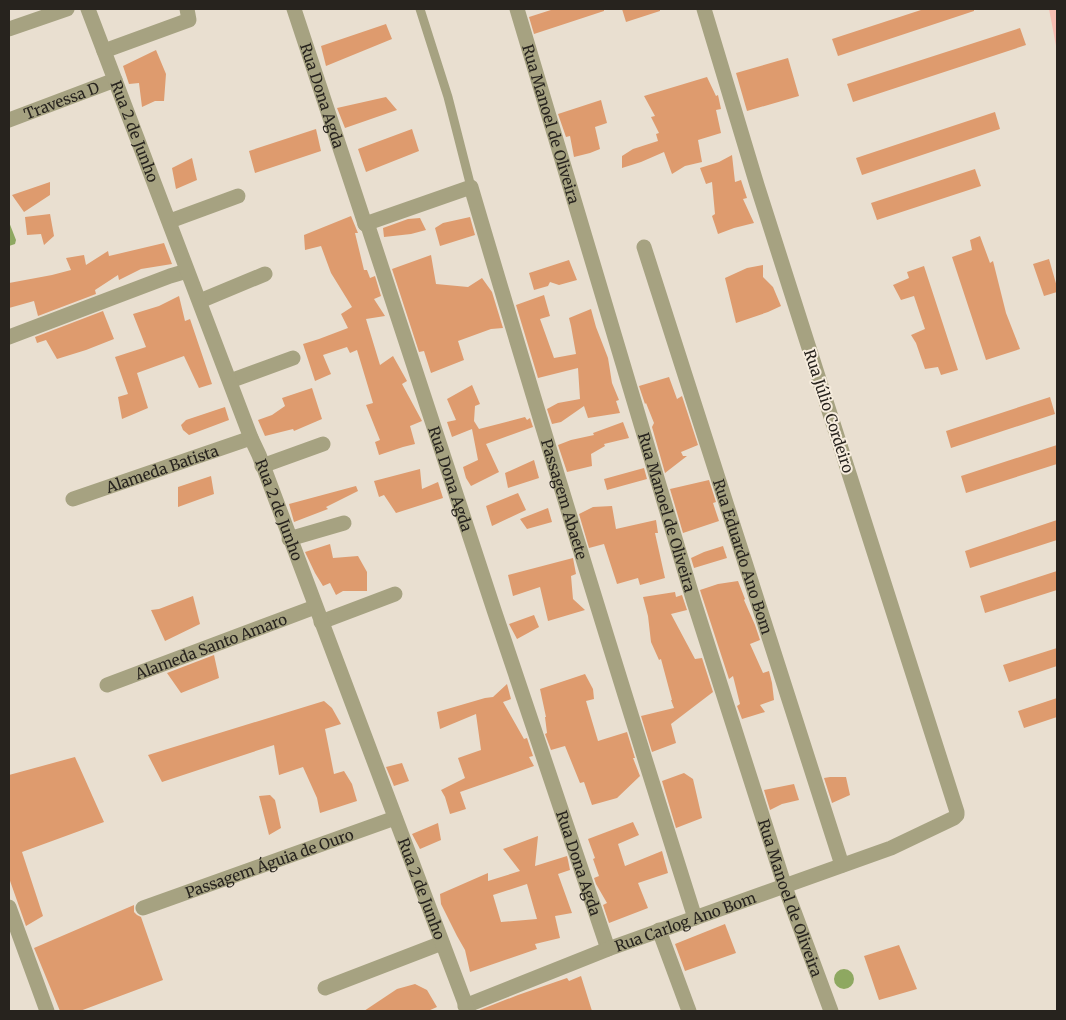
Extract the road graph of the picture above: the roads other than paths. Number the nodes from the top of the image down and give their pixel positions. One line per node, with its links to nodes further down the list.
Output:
1 (67, 9): 8 (street)
2 (88, 9): 9 (street, Rua 2 de Junho)
3 (294, 9): 15 (street, Rua Dona Agda)
4 (420, 9): 12 (lane)
5 (517, 9): 36 (street, Rua Manoel de Oliveira)
6 (704, 9): 33 (street, Rua Júlio Cordeiro)
7 (188, 14): 9 (street)
8 (9, 29)
9 (104, 51): 10 (street, Rua 2 de Junho)
10 (115, 80): 11 (street, Travessa D); 14 (street, Rua 2 de Junho)
11 (9, 120)
12 (471, 187): 15 (street); 39 (street, Passagem Abaete)
13 (238, 196): 14 (street)
14 (170, 221): 17 (street, Rua 2 de Junho)
15 (365, 224): 42 (street, Rua Dona Agda)
16 (644, 247): 35 (street, Rua Eduardo Ano Bom)
17 (187, 271): 19 (street, Rua 2 de Junho); 20 (street)
18 (265, 274): 19 (street)
19 (200, 300): 22 (street, Rua 2 de Junho)
20 (9, 337)
21 (293, 358): 22 (street)
22 (230, 381): 23 (street, Rua 2 de Junho)
23 (251, 438): 25 (street, Rua 2 de Junho); 26 (street, Alameda Batista)
24 (323, 444): 25 (street)
25 (262, 466): 28 (street, Rua 2 de Junho)
26 (73, 500)
27 (344, 523): 28 (street)
28 (289, 539): 30 (street, Rua 2 de Junho)
29 (395, 594): 31 (street)
30 (315, 607): 31 (street, Rua 2 de Junho); 32 (street, Alameda Santo Amaro)
31 (321, 622): 34 (street, Rua 2 de Junho)
32 (107, 685)
33 (957, 812): 35 (street, Rua Carlog Ano Bom)
34 (395, 818): 38 (street, Passagem Águia de Ouro); 41 (street, Rua 2 de Junho)
35 (842, 865): 36 (street, Rua Carlog Ano Bom)
36 (785, 887): 39 (street, Rua Carlog Ano Bom); 47 (street, Rua Manoel de Oliveira)
37 (9, 907): 45 (street)
38 (143, 908)
39 (694, 918): 40 (street, Rua Carlog Ano Bom)
40 (659, 930): 42 (street, Rua Carlog Ano Bom); 46 (street)
41 (442, 943): 43 (street); 44 (street, Rua 2 de Junho)
42 (608, 949): 44 (street, Rua Carlog Ano Bom)
43 (324, 988)
44 (466, 1008)
45 (47, 1011)
46 (689, 1011)
47 (831, 1011)

